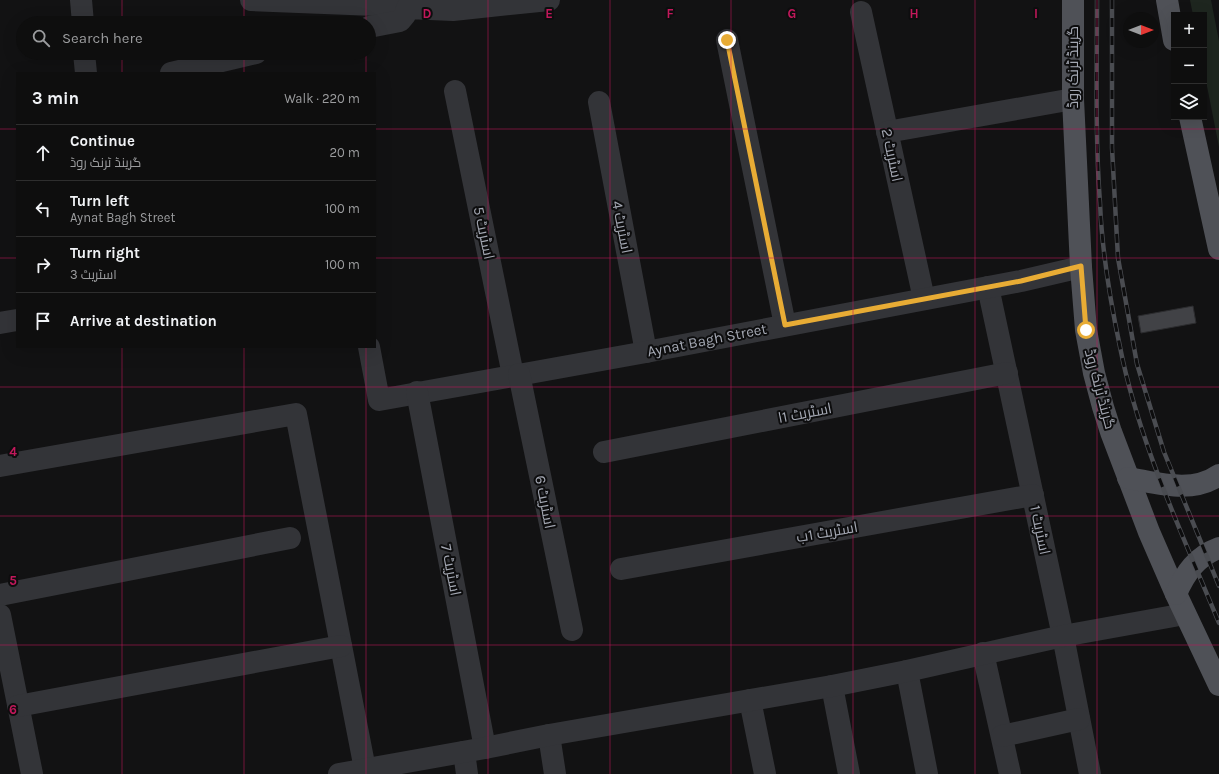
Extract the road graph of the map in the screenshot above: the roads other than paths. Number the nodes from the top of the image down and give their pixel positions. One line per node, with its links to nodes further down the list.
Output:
1 (81, 0): 9 (street)
2 (251, 0): 6 (street)
3 (549, 0): 7 (street)
4 (1073, 0): 18 (main road, گرینڈ ٹرنک روڈ)
5 (1167, 0): 10 (main road)
6 (375, 2): 7 (street)
7 (407, 8): 11 (street)
8 (861, 12): 21 (street, اسٹریٹ 2)
9 (82, 16)
10 (1171, 23)
11 (376, 26)
12 (727, 40): 28 (street)
13 (85, 60): 15 (street)
14 (226, 60): 16 (street)
15 (86, 72)
16 (175, 72)
17 (455, 92): 32 (street, اسٹریٹ 5)
18 (1072, 99): 21 (street); 23 (main road, گرینڈ ٹرنک روڈ)
19 (599, 102): 30 (street, اسٹریٹ 4)
20 (1191, 120): 22 (main road)
21 (887, 132): 25 (street, اسٹریٹ 2)
22 (1219, 249)
23 (1081, 266): 24 (street, Aynat Bagh Street); 37 (main road, گرینڈ ٹرنک روڈ)
24 (988, 287): 25 (street, Aynat Bagh Street); 31 (street, اسٹریٹ 1)
25 (924, 299): 28 (street, Aynat Bagh Street)
26 (16, 320): 27 (street)
27 (0, 323)
28 (785, 325): 30 (street, Aynat Bagh Street)
29 (369, 348): 33 (street, Aynat Bagh Street)
30 (646, 352): 32 (street, Aynat Bagh Street)
31 (1007, 373): 34 (street, اسٹریٹ 1ا); 38 (street, اسٹریٹ 1)
32 (516, 374): 33 (street, Aynat Bagh Street); 46 (street, اسٹریٹ 6)
33 (417, 392): 58 (street, اسٹریٹ 7)
34 (604, 452)
35 (0, 466): 48 (street)
36 (1219, 475): 37 (main road)
37 (1128, 478): 42 (main road, گرینڈ ٹرنک روڈ)
38 (1033, 495): 41 (street, اسٹریٹ 1ب); 47 (street, اسٹریٹ 1)
39 (290, 538): 43 (street)
40 (1219, 548): 42 (main road)
41 (620, 569)
42 (1176, 594): 44 (main road, گرینڈ ٹرنک روڈ)
43 (0, 595)
44 (1185, 614): 47 (street); 51 (main road, گرینڈ ٹرنک روڈ)
45 (0, 615): 54 (street)
46 (572, 630)
47 (1063, 636): 49 (street); 55 (street, اسٹریٹ 1)
48 (341, 646): 54 (street); 59 (street)
49 (983, 653): 50 (street); 57 (street)
50 (906, 671): 52 (street); 66 (street)
51 (1219, 685)
52 (832, 686): 53 (street); 65 (street)
53 (750, 700): 56 (street); 64 (street)
54 (18, 706): 60 (street)
55 (1079, 719): 57 (street); 68 (street, اسٹریٹ 1)
56 (548, 735): 58 (street); 63 (street)
57 (1002, 736): 67 (street)
58 (474, 750): 59 (street); 62 (street, اسٹریٹ 7)
59 (365, 769): 61 (street)
60 (32, 774)
61 (339, 774)
62 (467, 774)
63 (555, 774)
64 (765, 774)
65 (849, 774)
66 (927, 774)
67 (1010, 774)
68 (1090, 774)

